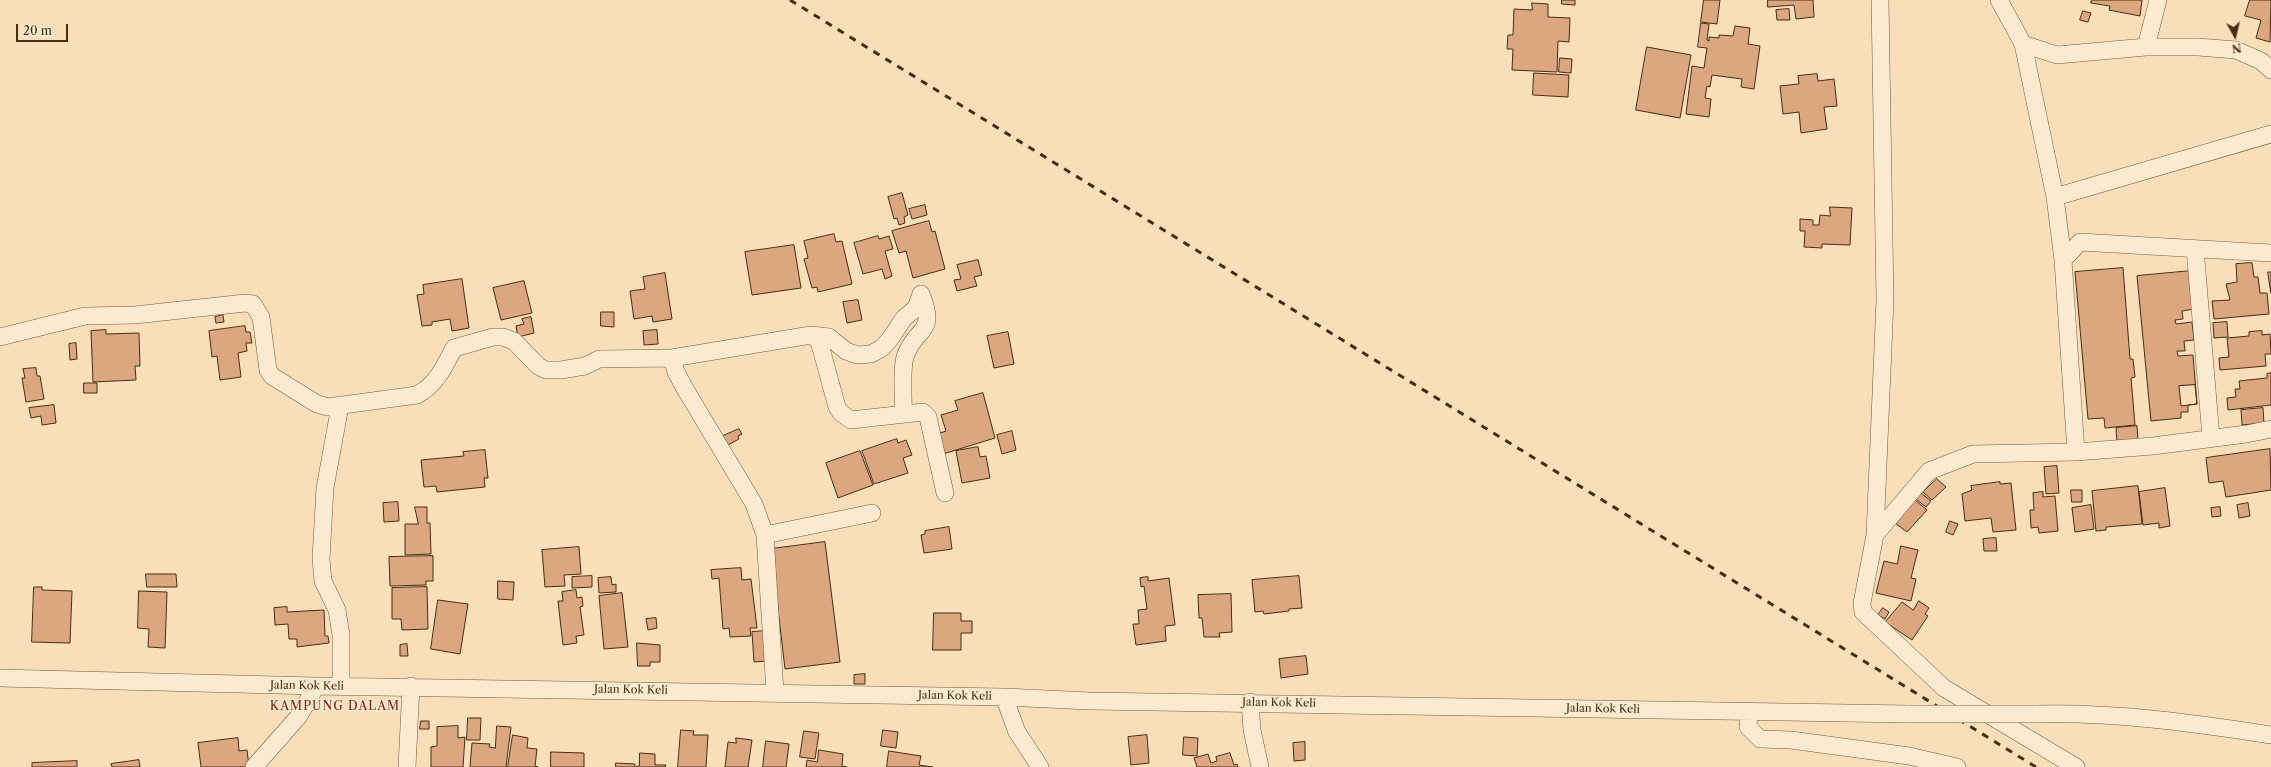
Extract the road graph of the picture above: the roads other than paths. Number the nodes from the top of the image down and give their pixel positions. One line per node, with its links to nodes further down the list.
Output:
1 (1880, 0): 25 (street)
2 (1999, 0): 4 (street)
3 (2158, 0): 5 (street)
4 (2023, 44): 5 (street); 8 (street)
5 (2146, 47): 6 (street)
6 (2271, 70)
7 (2271, 134): 8 (street)
8 (2055, 197): 9 (street)
9 (2059, 229): 10 (street); 13 (street)
10 (2080, 242): 11 (street); 13 (street)
11 (2195, 249): 12 (street); 20 (street)
12 (2270, 253)
13 (2064, 260): 21 (street)
14 (811, 335): 16 (street); 18 (street); 18 (street)
15 (0, 337): 17 (street)
16 (672, 358): 17 (street); 24 (street)
17 (340, 406): 28 (street)
18 (903, 413): 22 (street)
19 (2271, 429): 20 (street)
20 (2211, 437): 21 (street)
21 (2076, 452): 25 (street)
22 (945, 493)
23 (872, 513): 24 (street)
24 (765, 534): 30 (street)
25 (1875, 535): 40 (street)
26 (0, 678): 27 (street, Jalan Kok Keli)
27 (316, 686): 28 (street, Jalan Kok Keli); 35 (street)
28 (341, 686): 29 (street, Jalan Kok Keli)
29 (411, 686): 30 (street, Jalan Kok Keli); 36 (street)
30 (775, 692): 31 (street, Jalan Kok Keli)
31 (1004, 697): 32 (street, Jalan Kok Keli); 37 (street)
32 (1250, 702): 33 (street, Jalan Kok Keli); 38 (street)
33 (1749, 711): 34 (street, Jalan Kok Keli, bridge); 39 (street)
34 (2271, 735)
35 (254, 767)
36 (407, 767)
37 (1040, 767)
38 (1260, 767)
39 (1957, 767)
40 (2076, 767)

